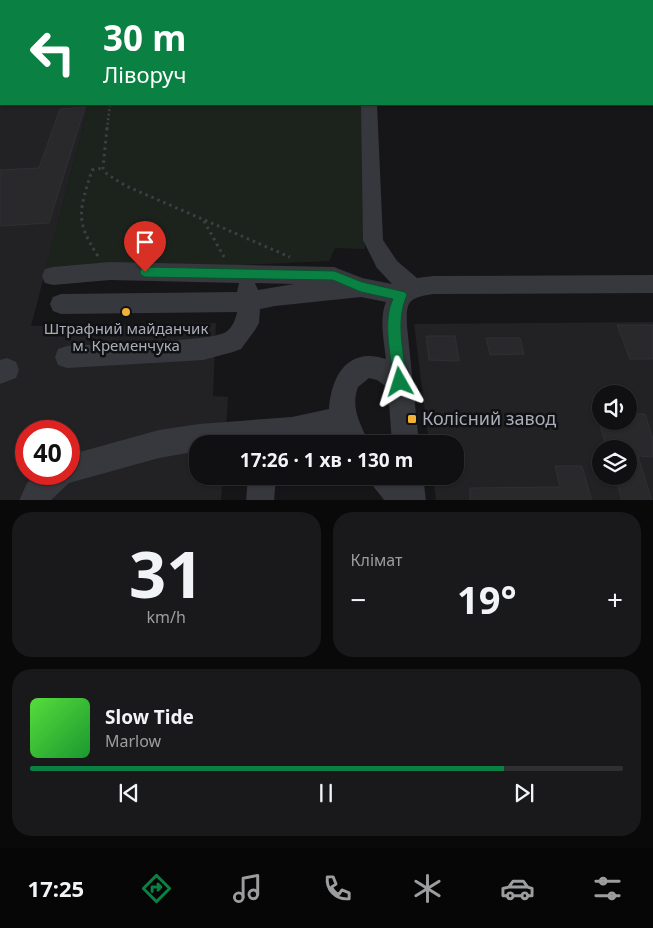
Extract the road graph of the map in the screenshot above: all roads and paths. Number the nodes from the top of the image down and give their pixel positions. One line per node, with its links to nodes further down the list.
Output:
1 (110, 105): 3 (path)
2 (369, 105): 11 (street)
3 (103, 168): 4 (path); 6 (path)
4 (203, 221): 5 (path); 7 (path)
5 (290, 257)
6 (110, 271): 7 (street); 8 (street)
7 (239, 274): 10 (street); 12 (street)
8 (53, 276)
9 (653, 284): 11 (street)
10 (361, 287): 11 (street); 12 (street)
11 (407, 292): 14 (street)
12 (250, 302): 13 (street); 15 (street)
13 (61, 304)
14 (397, 344): 16 (street); 17 (street)
15 (67, 358)
16 (356, 371): 17 (street); 18 (street)
17 (400, 382): 21 (street)
18 (343, 420): 19 (street); 20 (street)
19 (276, 435)
20 (351, 435)
21 (405, 435)
22 (189, 439): 23 (street)
23 (80, 466)
24 (46, 485): 28 (street)
25 (261, 485): 29 (street)
26 (391, 485): 30 (street)
27 (410, 485): 31 (street)
28 (33, 500)
29 (260, 500)
30 (404, 500)
31 (412, 500)

